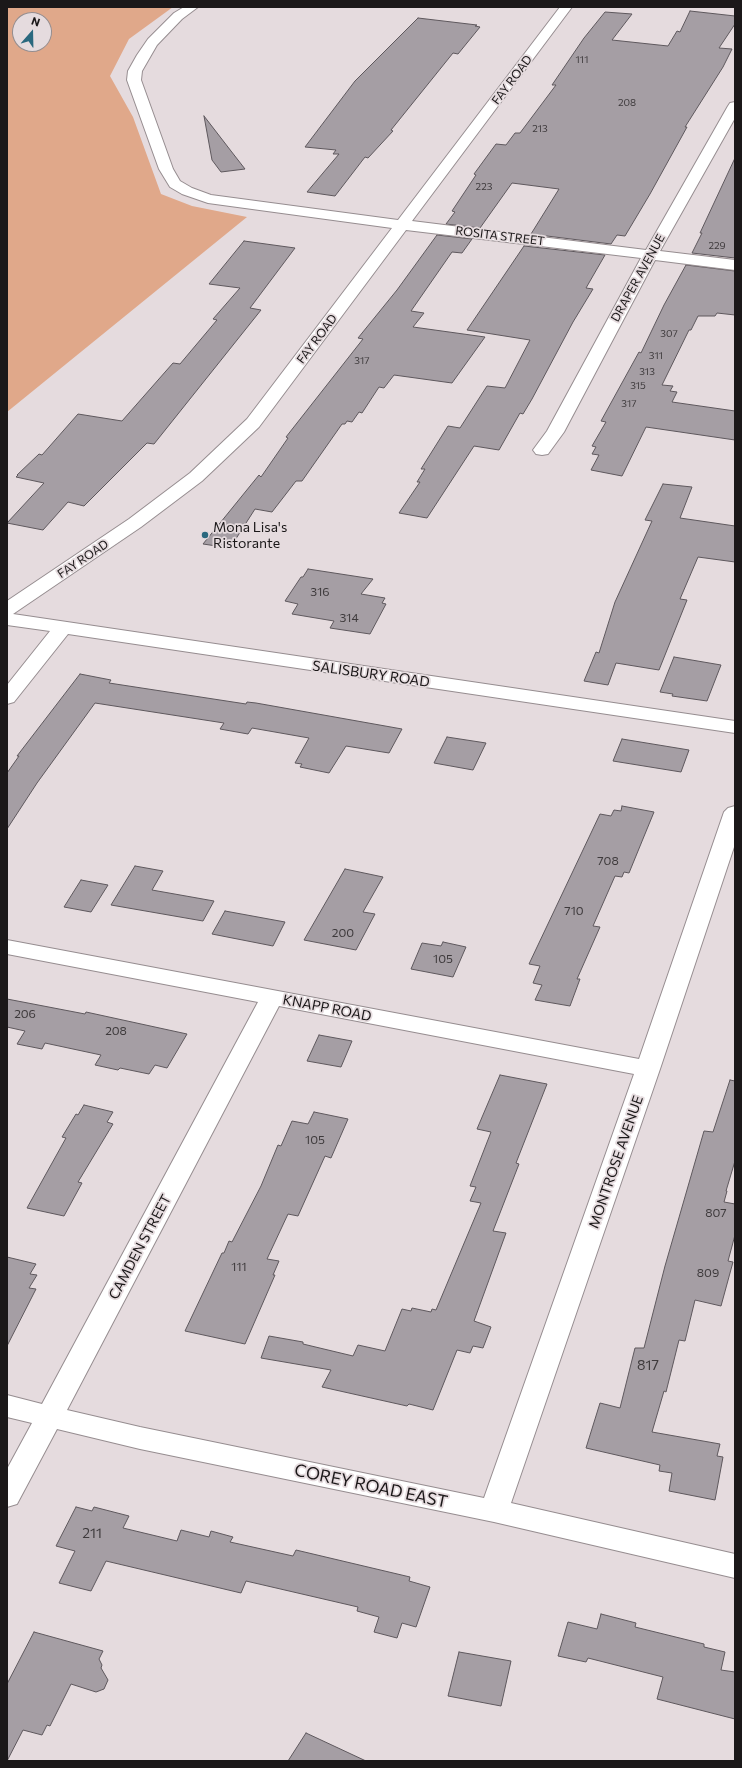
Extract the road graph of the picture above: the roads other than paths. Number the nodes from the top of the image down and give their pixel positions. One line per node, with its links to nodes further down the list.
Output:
1 (192, 7): 4 (street, ROSITA STREET)
2 (566, 7): 4 (street, FAY ROAD)
3 (735, 106): 5 (street, DRAPER AVENUE)
4 (404, 224): 5 (street, ROSITA STREET); 8 (street, FAY ROAD)
5 (651, 254): 6 (street, ROSITA STREET); 7 (street, DRAPER AVENUE)
6 (735, 265)
7 (542, 450)
8 (7, 610)
9 (7, 619): 10 (street, SALISBURY ROAD)
10 (63, 628): 11 (street); 12 (street, SALISBURY ROAD)
11 (7, 698)
12 (735, 727)
13 (735, 812): 16 (street, MONTROSE AVENUE)
14 (7, 947): 15 (street, KNAPP ROAD)
15 (272, 998): 16 (street, KNAPP ROAD); 18 (street, CAMDEN STREET)
16 (648, 1069): 20 (street, MONTROSE AVENUE)
17 (7, 1406): 18 (street, COREY ROAD EAST)
18 (50, 1416): 19 (street, CAMDEN STREET); 20 (street, COREY ROAD EAST)
19 (7, 1496)
20 (494, 1511): 21 (street, COREY ROAD EAST)
21 (735, 1566)

